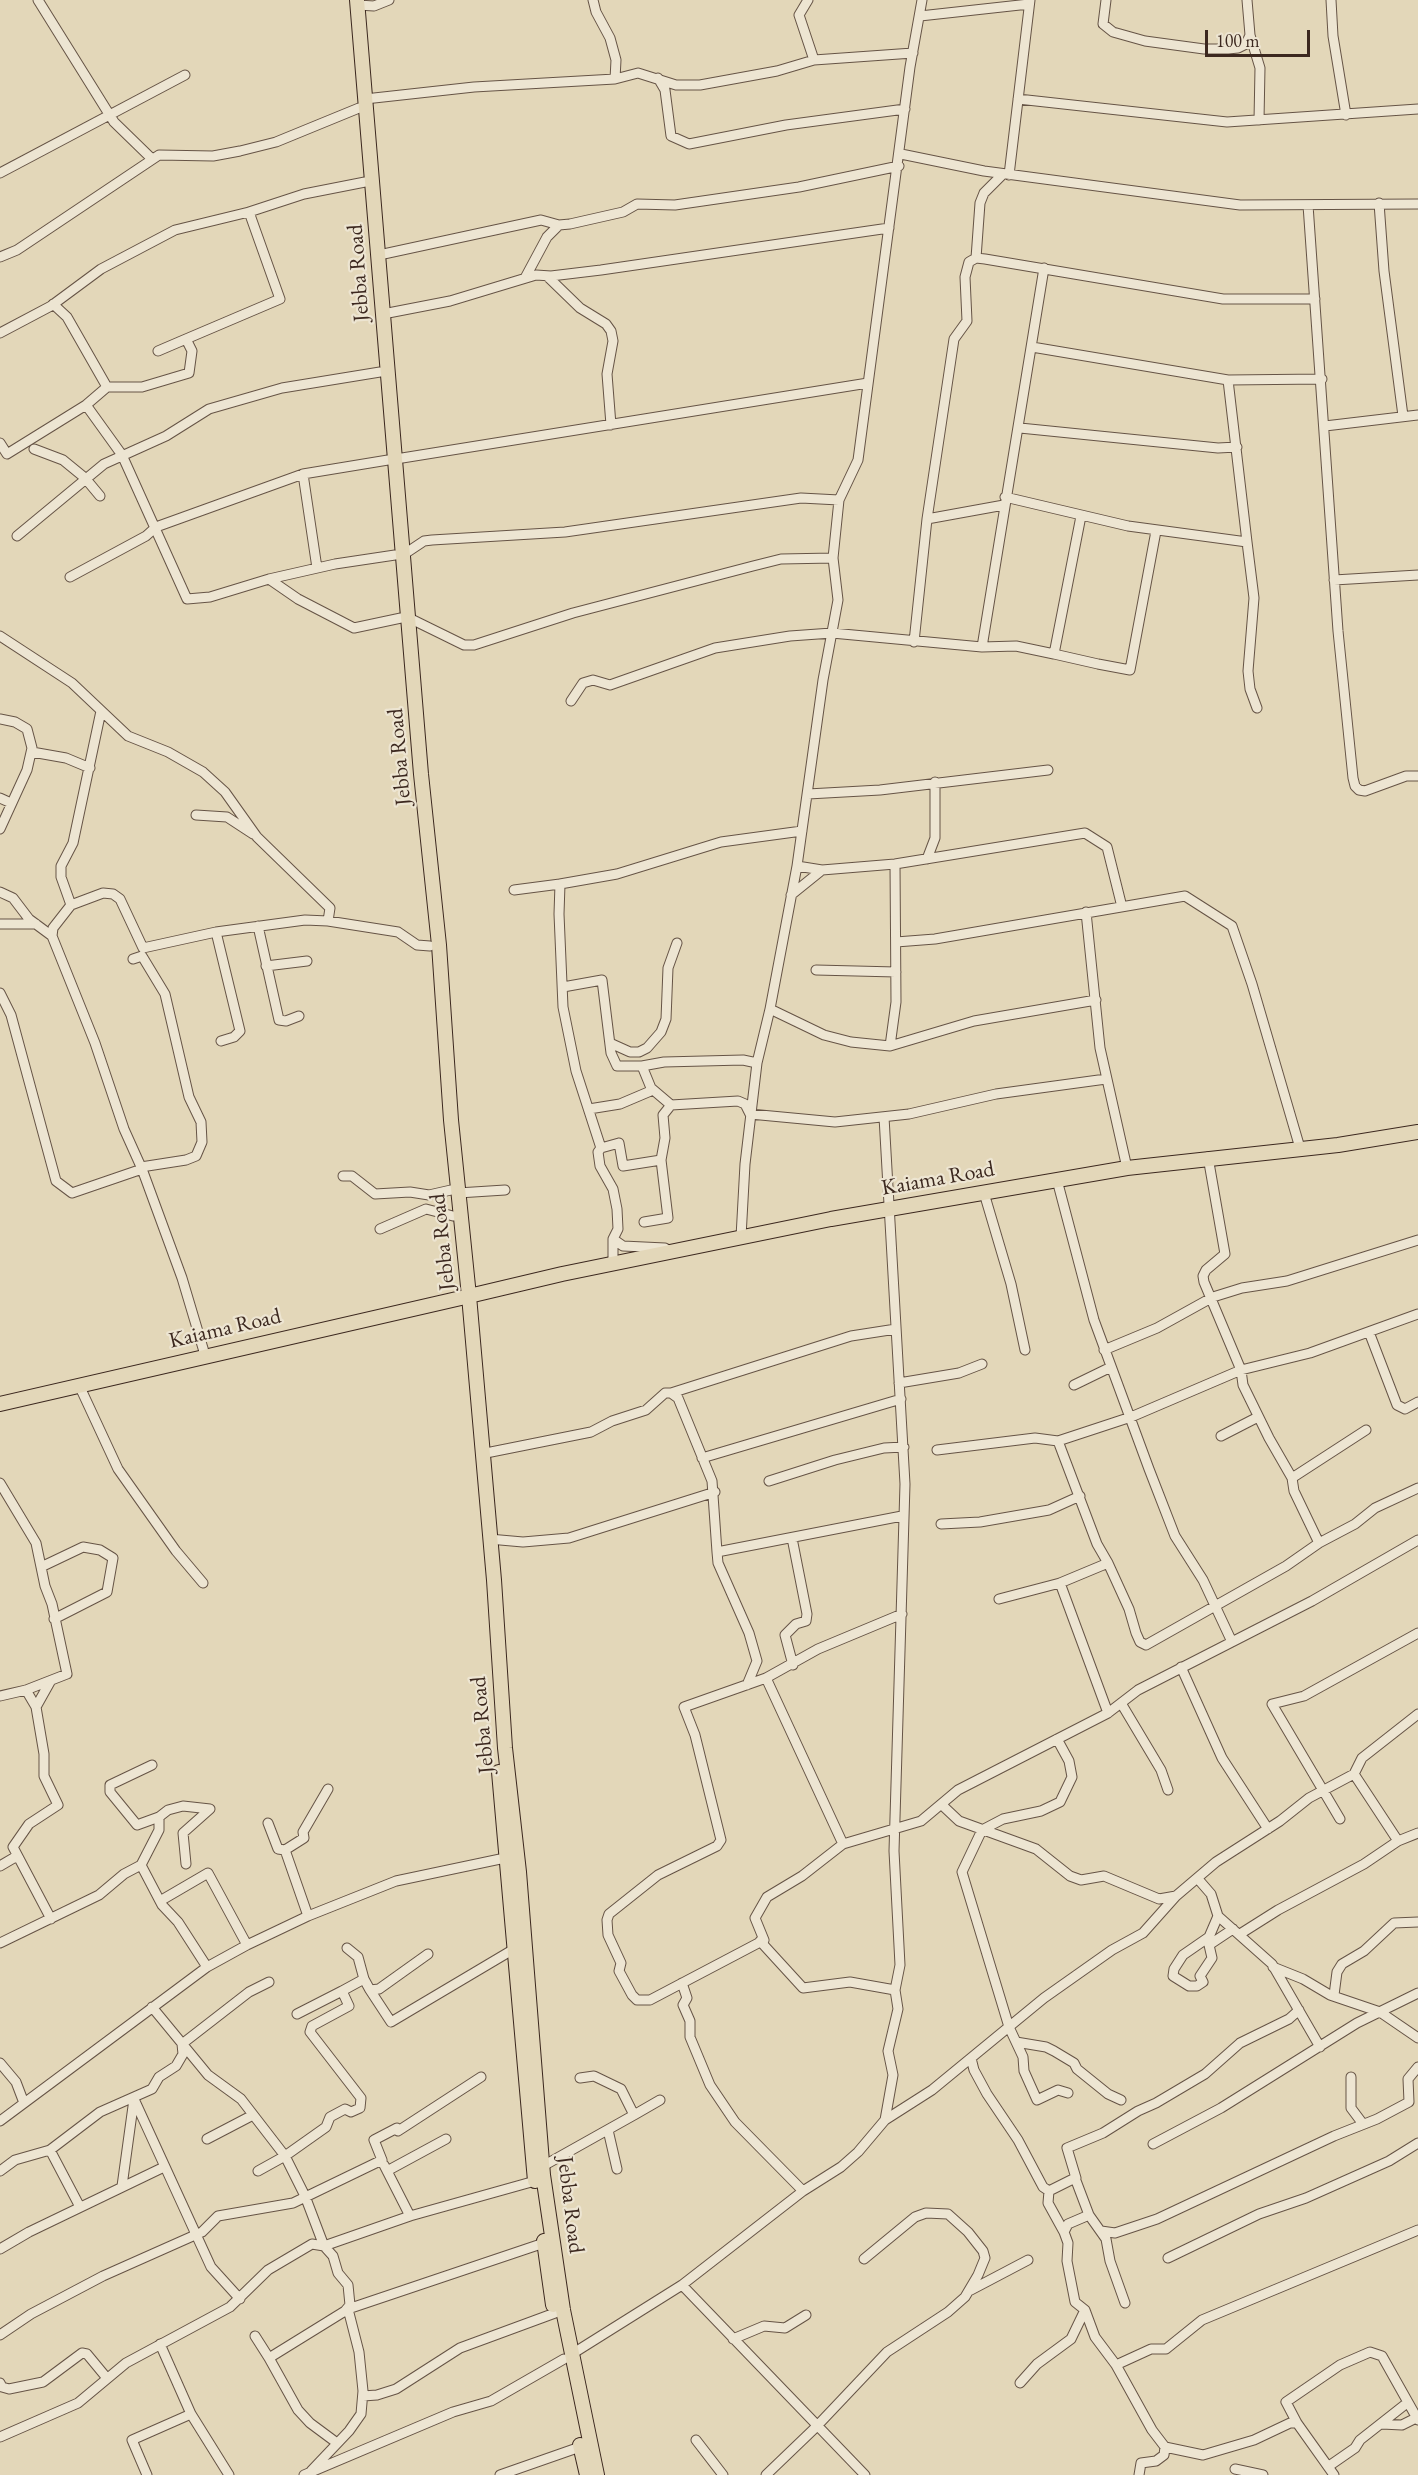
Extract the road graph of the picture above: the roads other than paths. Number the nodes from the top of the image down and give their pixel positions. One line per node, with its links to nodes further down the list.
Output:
1 (38, 0): 23 (street)
2 (389, 0): 9 (street)
3 (593, 0): 16 (street)
4 (808, 0): 14 (street)
5 (922, 0): 11 (street)
6 (1106, 0): 12 (street)
7 (1247, 0): 12 (street)
8 (1331, 0): 22 (street)
9 (355, 2): 19 (highway, Jebba Road)
10 (1029, 2): 11 (street); 18 (street)
11 (920, 16): 13 (street)
12 (1250, 35): 24 (street)
13 (913, 53): 14 (street); 20 (street)
14 (814, 60): 17 (street)
15 (185, 75): 23 (street)
16 (615, 78): 17 (street); 19 (street)
17 (658, 78): 20 (street)
18 (1018, 99): 24 (street); 29 (street)
19 (362, 103): 26 (street); 30 (highway, Jebba Road); 37 (highway, Jebba Road)
20 (905, 109): 25 (street)
21 (1418, 109): 22 (street)
22 (1346, 115): 24 (street)
23 (110, 116): 26 (street); 28 (street)
24 (1259, 120)
25 (901, 154): 27 (street); 29 (street)
26 (151, 158): 38 (street)
27 (899, 166): 35 (street); 36 (street)
28 (0, 173)
29 (1006, 174): 33 (street); 39 (street)
30 (365, 182): 34 (street); 50 (highway, Jebba Road)
31 (1379, 203): 32 (street); 33 (street); 59 (street)
32 (1418, 204)
33 (1308, 205): 43 (street)
34 (249, 212): 44 (street); 47 (street)
35 (559, 225): 37 (street); 42 (street)
36 (889, 228): 41 (street); 54 (street)
37 (379, 255): 45 (highway, Jebba Road)
38 (0, 257)
39 (976, 258): 40 (street); 75 (street)
40 (1044, 268): 43 (street); 48 (street)
41 (547, 276): 42 (street); 60 (street)
42 (525, 278): 45 (street)
43 (1315, 299): 51 (street)
44 (53, 304): 46 (street); 55 (street)
45 (383, 314): 68 (highway, Jebba Road)
46 (0, 333)
47 (186, 339): 49 (street); 55 (street)
48 (1032, 347): 52 (street); 62 (street)
49 (158, 351)
50 (380, 372): 66 (street); 68 (highway, Jebba Road)
51 (1322, 379): 53 (street); 61 (street)
52 (1228, 380): 53 (street); 56 (street)
53 (1245, 380): 56 (street)
54 (868, 383): 60 (street); 72 (street)
55 (107, 387): 57 (street)
56 (1230, 396): 64 (street)
57 (86, 405): 66 (street); 67 (street)
58 (1418, 415): 59 (street)
59 (1403, 416): 61 (street)
60 (611, 425): 68 (street)
61 (1325, 426): 86 (street)
62 (1020, 428): 64 (street); 73 (street)
63 (0, 443): 67 (street)
64 (1237, 447): 79 (street)
65 (34, 449): 70 (street)
66 (122, 455): 70 (street); 76 (street)
67 (4, 456)
68 (392, 460): 69 (street); 80 (highway, Jebba Road)
69 (303, 474): 76 (street); 82 (street)
70 (85, 478): 71 (street); 78 (street)
71 (100, 496)
72 (839, 500): 80 (street); 81 (street)
73 (1005, 501): 74 (street); 75 (street); 91 (street)
74 (1081, 516): 77 (street); 92 (street)
75 (927, 519): 90 (street)
76 (156, 527): 84 (street); 85 (street)
77 (1155, 531): 79 (street); 92 (street)
78 (17, 536)
79 (1247, 542): 94 (street)
80 (399, 555): 82 (street); 87 (highway, Jebba Road)
81 (833, 558): 87 (street); 88 (street)
82 (317, 568): 85 (street)
83 (1418, 575): 86 (street)
84 (70, 577)
85 (269, 579): 87 (street)
86 (1334, 580): 100 (street)
87 (405, 618): 130 (highway, Jebba Road); 162 (highway, Jebba Road)
88 (832, 633): 90 (street); 93 (street); 102 (street)
89 (0, 636): 95 (street)
90 (914, 642): 91 (street)
91 (982, 646): 92 (street)
92 (1054, 654)
93 (571, 701)
94 (1257, 708)
95 (101, 711): 98 (street); 105 (street)
96 (0, 719): 97 (street)
97 (32, 752): 98 (street); 104 (street)
98 (90, 768): 119 (street)
99 (1048, 770): 101 (street)
100 (1418, 776)
101 (935, 782): 102 (street); 111 (street)
102 (808, 794): 109 (street)
103 (0, 798): 104 (street)
104 (11, 803): 108 (street)
105 (237, 810): 107 (street); 110 (street)
106 (196, 815): 107 (street)
107 (234, 822): 110 (street)
108 (0, 829)
109 (802, 831): 113 (street); 115 (street)
110 (257, 837): 122 (street)
111 (927, 859): 112 (street); 120 (street)
112 (895, 864): 114 (street); 128 (street)
113 (797, 866): 114 (street); 118 (street)
114 (822, 870): 118 (street)
115 (560, 884): 116 (street); 136 (street)
116 (514, 890)
117 (0, 892): 124 (street)
118 (791, 895): 139 (street)
119 (72, 905): 126 (street); 127 (street)
120 (1122, 907): 121 (street); 154 (street)
121 (1086, 912): 128 (street); 138 (street)
122 (328, 921): 125 (street); 130 (street)
123 (0, 924): 124 (street)
124 (39, 924): 127 (street)
125 (258, 926): 126 (street); 133 (street)
126 (216, 932): 141 (street)
127 (52, 936): 157 (street)
128 (896, 942): 135 (street)
129 (677, 943): 142 (street)
130 (430, 946): 162 (highway, Jebba Road)
131 (134, 959): 157 (street)
132 (307, 961): 133 (street)
133 (267, 966): 140 (street)
134 (816, 970): 135 (street)
135 (896, 972): 143 (street)
136 (563, 987): 142 (street); 149 (street)
137 (0, 993): 157 (street)
138 (1096, 1000): 143 (street); 146 (street)
139 (770, 1009): 143 (street); 144 (street)
140 (299, 1016)
141 (221, 1041)
142 (610, 1043): 145 (street)
143 (890, 1046)
144 (757, 1063): 145 (street); 150 (street)
145 (642, 1066): 147 (street)
146 (1106, 1079): 151 (street); 158 (street)
147 (653, 1090): 148 (street); 149 (street)
148 (671, 1104): 150 (street); 156 (street)
149 (589, 1109): 153 (street)
150 (750, 1114): 151 (street); 168 (street)
151 (884, 1117): 164 (street)
152 (1418, 1132): 154 (highway, Kaiama Road)
153 (601, 1148): 156 (street); 169 (street)
154 (1300, 1148): 155 (highway, Kaiama Road)
155 (1208, 1157): 158 (highway, Kaiama Road); 174 (street)
156 (661, 1160): 166 (street)
157 (141, 1168): 180 (street)
158 (1127, 1168): 160 (highway, Kaiama Road)
159 (343, 1176): 162 (street)
160 (1057, 1180): 163 (highway, Kaiama Road); 179 (street)
161 (505, 1190): 162 (street)
162 (454, 1192): 165 (highway, Jebba Road); 173 (highway, Jebba Road)
163 (984, 1193): 164 (highway, Kaiama Road); 178 (street)
164 (888, 1210): 168 (highway, Kaiama Road); 176 (street)
165 (453, 1216): 167 (street); 173 (highway, Jebba Road)
166 (644, 1222)
167 (380, 1229)
168 (741, 1237): 171 (highway, Kaiama Road)
169 (613, 1239): 171 (street); 172 (street)
170 (1418, 1240): 174 (street)
171 (672, 1252): 172 (highway, Kaiama Road)
172 (613, 1264): 173 (highway, Kaiama Road)
173 (465, 1297): 180 (highway, Kaiama Road); 198 (highway, Jebba Road); 252 (highway, Jebba Road)
174 (1213, 1297): 179 (street); 183 (street)
175 (1418, 1314): 177 (street)
176 (896, 1329): 184 (street); 187 (street)
177 (1369, 1332): 183 (street); 189 (street)
178 (1025, 1350)
179 (1104, 1350): 182 (street)
180 (205, 1355): 185 (highway, Kaiama Road)
181 (982, 1364): 184 (street)
182 (1111, 1367): 186 (street); 191 (street)
183 (1241, 1370): 191 (street); 192 (street)
184 (899, 1383): 188 (street)
185 (79, 1385): 190 (highway, Kaiama Road); 215 (street)
186 (1074, 1385)
187 (671, 1393): 198 (street); 199 (street)
188 (900, 1399): 196 (street); 199 (street)
189 (1418, 1402)
190 (0, 1404)
191 (1131, 1416): 195 (street); 218 (street)
192 (1257, 1417): 194 (street); 200 (street)
193 (1366, 1430): 200 (street)
194 (1221, 1436)
195 (1058, 1441): 197 (street); 205 (street)
196 (903, 1447): 201 (street); 206 (street)
197 (937, 1450)
198 (481, 1454): 209 (highway, Jebba Road)
199 (702, 1458): 204 (street)
200 (1292, 1478): 211 (street)
201 (769, 1481)
202 (0, 1483): 214 (street)
203 (1418, 1488): 211 (street)
204 (715, 1492): 209 (street); 212 (street)
205 (1080, 1496): 207 (street); 213 (street)
206 (902, 1516): 208 (street); 219 (street)
207 (941, 1524)
208 (792, 1538): 212 (street); 223 (street)
209 (489, 1539): 313 (highway, Jebba Road)
210 (1418, 1540): 222 (street)
211 (1319, 1543): 218 (street)
212 (717, 1552): 227 (street)
213 (1108, 1563): 216 (street); 218 (street)
214 (41, 1568): 220 (street); 220 (street)
215 (203, 1583)
216 (1060, 1583): 217 (street); 232 (street)
217 (999, 1599)
218 (1217, 1607): 222 (street)
219 (902, 1614): 223 (street); 244 (street)
220 (54, 1619): 226 (street)
221 (1418, 1633): 239 (street)
222 (1232, 1642): 224 (street)
223 (793, 1665): 225 (street)
224 (1182, 1666): 230 (street); 245 (street)
225 (766, 1678): 227 (street); 249 (street)
226 (50, 1682): 228 (street); 231 (street)
227 (747, 1685): 274 (street)
228 (26, 1690): 229 (street); 231 (street)
229 (0, 1696)
230 (1120, 1703): 232 (street); 238 (street)
231 (36, 1707): 251 (street)
232 (1108, 1713): 234 (street)
233 (1418, 1714): 236 (street)
234 (1057, 1739): 240 (street); 246 (street)
235 (152, 1765): 241 (street)
236 (1354, 1774): 239 (street); 248 (street)
237 (328, 1789): 250 (street)
238 (1168, 1790)
239 (1323, 1791): 242 (street); 245 (street)
240 (942, 1805): 244 (street); 246 (street)
241 (159, 1817): 253 (street); 254 (street)
242 (1340, 1819)
243 (268, 1823): 250 (street)
244 (895, 1828): 249 (street); 276 (street)
245 (1268, 1829): 256 (street)
246 (982, 1830): 257 (street); 284 (street)
247 (1418, 1833): 248 (street)
248 (1398, 1841): 263 (street)
249 (843, 1844): 264 (street)
250 (285, 1850): 259 (street)
251 (17, 1856): 255 (street); 261 (street)
252 (505, 1858): 259 (street); 268 (highway, Jebba Road)
253 (186, 1864)
254 (141, 1865): 258 (street); 261 (street)
255 (0, 1866)
256 (1198, 1879): 257 (street); 260 (street)
257 (1176, 1896): 284 (street)
258 (160, 1901): 266 (street); 271 (street)
259 (308, 1916): 266 (street)
260 (1218, 1916): 263 (street); 263 (street)
261 (51, 1919): 265 (street)
262 (1418, 1922): 279 (street)
263 (1237, 1932): 270 (street)
264 (760, 1941): 274 (street); 276 (street)
265 (0, 1943)
266 (247, 1945): 271 (street)
267 (347, 1948): 272 (street)
268 (514, 1949): 275 (street); 320 (highway, Jebba Road)
269 (428, 1954): 275 (street)
270 (1273, 1966): 279 (street); 281 (street)
271 (207, 1967): 280 (street)
272 (364, 1979): 275 (street); 277 (street)
273 (269, 1982): 287 (street)
274 (682, 1983): 322 (street)
275 (370, 1990)
276 (895, 1990): 302 (street)
277 (342, 1991): 283 (street); 311 (street)
278 (1418, 1993): 282 (street)
279 (1334, 1995): 282 (street)
280 (152, 2007): 287 (street); 299 (street)
281 (1299, 2010): 288 (street); 319 (street)
282 (1380, 2012): 285 (street); 288 (street)
283 (297, 2014)
284 (1009, 2027): 286 (street); 289 (street)
285 (1418, 2038)
286 (1016, 2042): 295 (street); 298 (street)
287 (182, 2044): 296 (street); 300 (street)
288 (1320, 2047): 308 (street)
289 (971, 2058): 302 (street); 323 (street)
290 (0, 2063): 299 (street)
291 (1418, 2067): 304 (street)
292 (481, 2077): 312 (street)
293 (1351, 2077): 304 (street)
294 (580, 2078): 301 (street)
295 (1068, 2093)
296 (134, 2099): 310 (street); 314 (street); 321 (street)
297 (660, 2100): 301 (street)
298 (1121, 2100)
299 (24, 2103): 303 (street)
300 (253, 2115): 306 (street); 311 (street)
301 (634, 2115): 305 (street)
302 (885, 2120): 322 (street)
303 (0, 2121)
304 (1363, 2124): 329 (street)
305 (608, 2130): 313 (street); 315 (street)
306 (207, 2139)
307 (446, 2139): 316 (street)
308 (1153, 2144)
309 (1418, 2144): 335 (street)
310 (50, 2150): 317 (street); 325 (street)
311 (285, 2156): 318 (street); 324 (street)
312 (382, 2160): 316 (street); 324 (street)
313 (543, 2166): 350 (highway, Jebba Road)
314 (164, 2167): 321 (street); 331 (street)
315 (617, 2169)
316 (387, 2170): 327 (street)
317 (0, 2171)
318 (258, 2171)
319 (1076, 2178): 323 (street); 326 (street)
320 (535, 2181): 327 (street); 332 (highway, Jebba Road)
321 (122, 2186): 325 (street)
322 (803, 2191): 338 (street)
323 (1049, 2191): 330 (street)
324 (305, 2196): 331 (street); 333 (street)
325 (80, 2207): 334 (street)
326 (1089, 2215): 329 (street); 330 (street)
327 (410, 2216): 333 (street)
328 (1418, 2230): 352 (street)
329 (1101, 2231): 341 (street)
330 (1064, 2232): 343 (street)
331 (196, 2235): 340 (street); 346 (street)
332 (544, 2243): 342 (street); 344 (highway, Jebba Road)
333 (324, 2246): 340 (street); 342 (street)
334 (0, 2249)
335 (1168, 2258)
336 (864, 2259): 339 (street)
337 (1028, 2260): 339 (street)
338 (682, 2285): 348 (street); 350 (street)
339 (968, 2291): 362 (street)
340 (240, 2298): 349 (street)
341 (1125, 2303)
342 (348, 2309): 351 (street); 356 (street)
343 (1085, 2310): 352 (street); 355 (street)
344 (555, 2313): 350 (highway, Jebba Road); 356 (street)
345 (806, 2315): 348 (street)
346 (0, 2334)
347 (255, 2336): 351 (street)
348 (733, 2339): 362 (street)
349 (160, 2344): 353 (street); 358 (street)
350 (568, 2356): 366 (highway); 370 (street); 375 (highway, Jebba Road)
351 (269, 2358): 365 (street)
352 (1116, 2365): 367 (street)
353 (106, 2377): 354 (street); 363 (street)
354 (0, 2383)
355 (1020, 2383)
356 (363, 2396): 365 (street)
357 (1407, 2403): 359 (street); 360 (street); 361 (street)
358 (191, 2414): 371 (street); 372 (street)
359 (1417, 2419): 361 (street)
360 (1297, 2423): 367 (street); 369 (street)
361 (1382, 2424): 369 (street)
362 (816, 2427): 377 (street); 378 (street)
363 (0, 2437)
364 (696, 2440): 376 (street)
365 (337, 2443): 370 (street)
366 (580, 2446): 373 (street); 374 (highway)
367 (1165, 2447): 379 (street)
368 (1235, 2469): 380 (street)
369 (1332, 2472)
370 (307, 2473)
371 (147, 2475)
372 (229, 2475)
373 (501, 2475)
374 (587, 2475)
375 (597, 2475)
376 (723, 2475)
377 (766, 2475)
378 (865, 2475)
379 (1139, 2475)
380 (1263, 2475)

